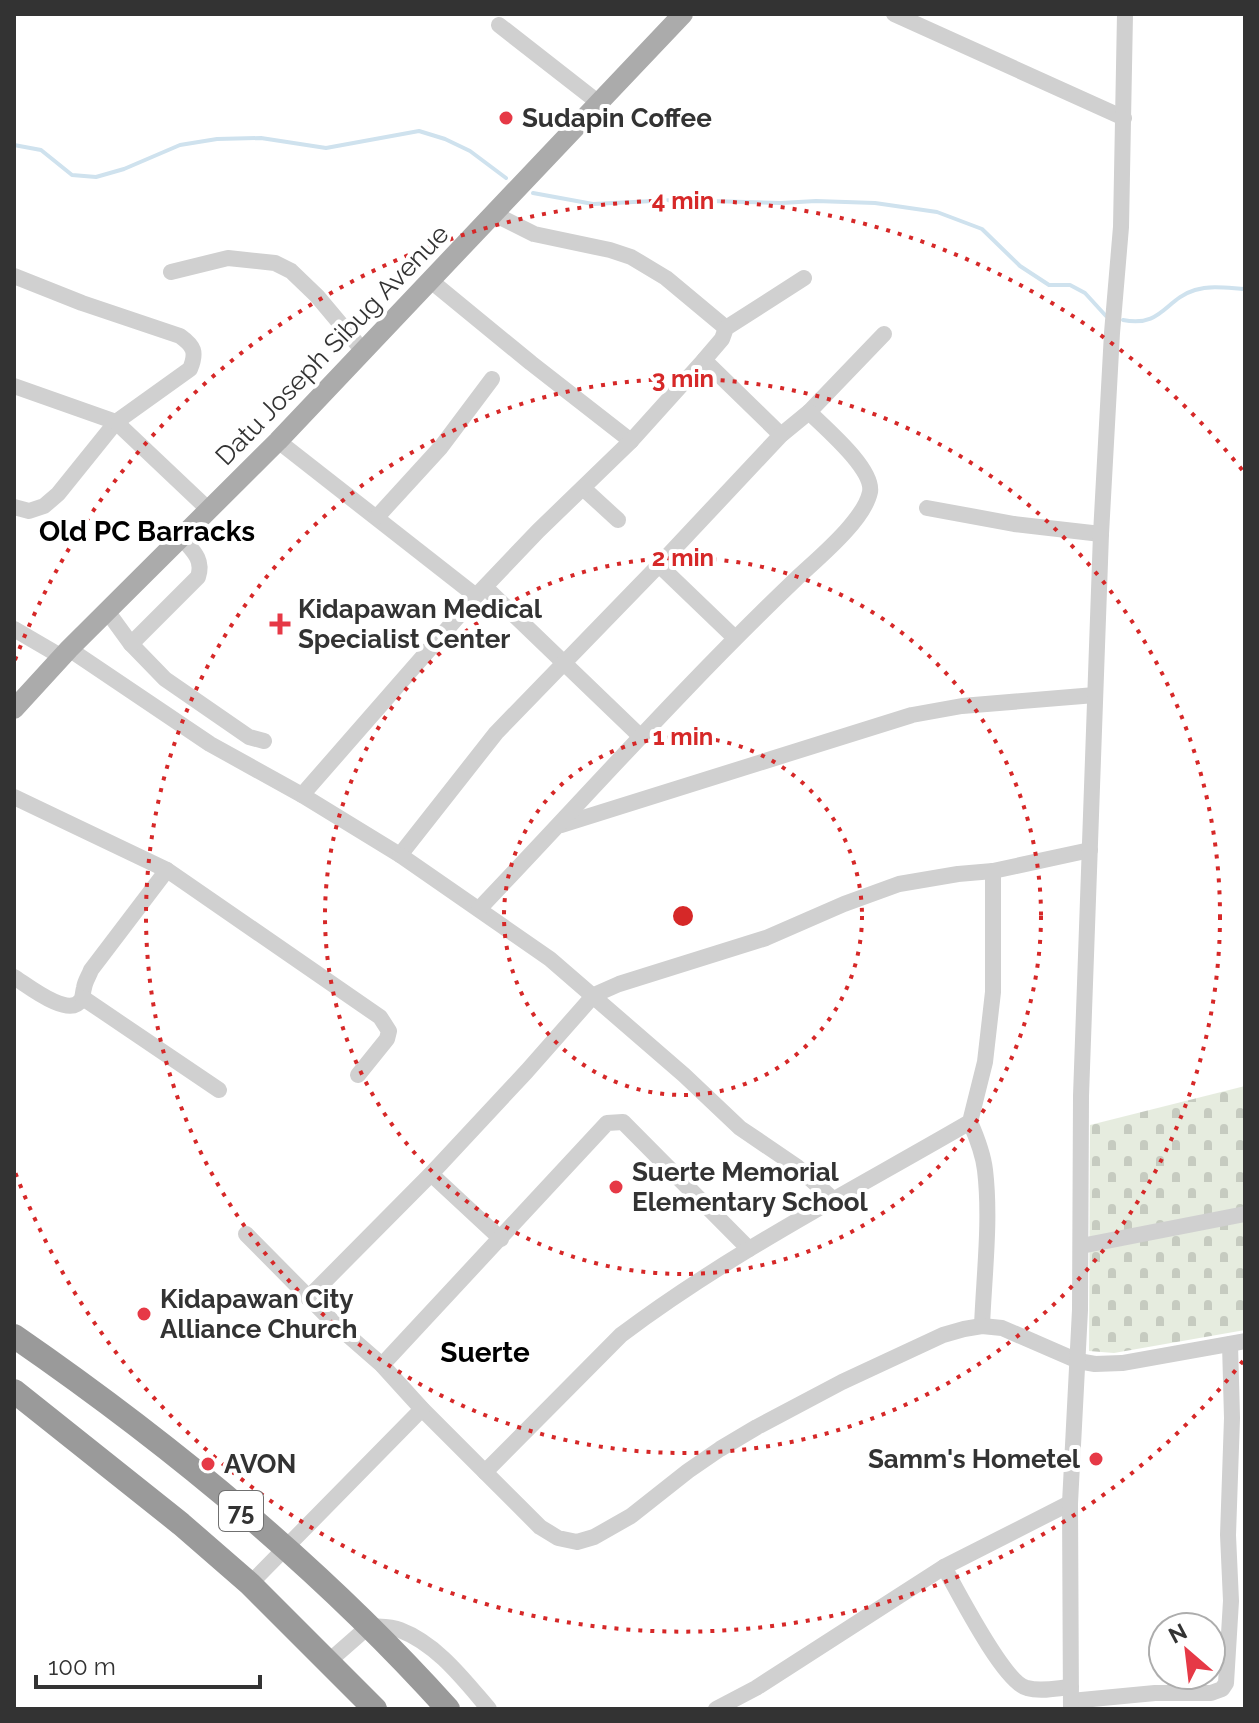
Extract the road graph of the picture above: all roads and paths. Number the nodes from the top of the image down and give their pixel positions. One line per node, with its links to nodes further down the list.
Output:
1 (683, 14): 5 (main road, Datu Joseph Sibug Avenue)
2 (894, 14): 6 (street)
3 (1125, 14): 6 (street)
4 (499, 25): 5 (street)
5 (599, 103): 7 (main road, Datu Joseph Sibug Avenue)
6 (1124, 118): 29 (street)
7 (494, 214): 11 (main road, Datu Joseph Sibug Avenue); 12 (street)
8 (171, 272): 14 (street)
9 (14, 276): 19 (street)
10 (804, 278): 12 (street)
11 (431, 281): 14 (main road, Datu Joseph Sibug Avenue); 22 (street)
12 (726, 328): 15 (street)
13 (884, 334): 18 (street)
14 (364, 352): 21 (main road, Datu Joseph Sibug Avenue)
15 (704, 360): 20 (street); 22 (street)
16 (492, 379): 27 (street)
17 (14, 386): 19 (street)
18 (809, 412): 20 (street); 35 (street)
19 (116, 422): 24 (street); 26 (street)
20 (781, 435): 31 (street)
21 (278, 441): 26 (main road, Datu Joseph Sibug Avenue); 27 (street)
22 (631, 441): 23 (street)
23 (583, 488): 28 (street); 32 (street)
24 (14, 507)
25 (927, 508): 29 (street)
26 (209, 510): 30 (main road, Datu Joseph Sibug Avenue)
27 (377, 517): 32 (street)
28 (618, 520)
29 (1101, 534): 39 (street)
30 (181, 537): 33 (main road, Datu Joseph Sibug Avenue); 36 (street)
31 (659, 565): 35 (street); 38 (street)
32 (480, 591): 38 (street); 43 (street)
33 (107, 611): 36 (street); 37 (main road, Datu Joseph Sibug Avenue)
34 (14, 629): 37 (street)
35 (735, 638): 41 (street)
36 (131, 644): 42 (street)
37 (66, 653): 40 (main road, Datu Joseph Sibug Avenue); 43 (street)
38 (563, 663): 41 (street); 47 (street)
39 (1095, 695): 45 (street); 46 (street)
40 (14, 709)
41 (641, 737): 45 (street)
42 (264, 741)
43 (302, 795): 47 (street)
44 (14, 797): 48 (street)
45 (559, 825): 50 (street)
46 (1090, 850): 49 (street); 62 (street)
47 (400, 855): 50 (street)
48 (167, 870): 53 (street); 54 (street)
49 (993, 871): 52 (street); 56 (street)
50 (479, 909): 52 (street)
51 (14, 977): 53 (street)
52 (594, 995): 57 (street); 58 (street)
53 (83, 998): 55 (street)
54 (358, 1075)
55 (219, 1090)
56 (970, 1122): 58 (street); 65 (street)
57 (431, 1174): 61 (street); 64 (street)
58 (835, 1201): 63 (street)
59 (1245, 1214): 62 (street)
60 (246, 1234): 64 (street)
61 (501, 1239): 63 (street); 69 (street)
62 (1081, 1246): 68 (street)
63 (749, 1249): 72 (street)
64 (308, 1298): 69 (street)
65 (982, 1326): 68 (street); 72 (street)
66 (14, 1336): 74 (highway, 75)
67 (1238, 1343): 68 (street); 80 (street)
68 (1078, 1361): 73 (street)
69 (382, 1365): 71 (street)
70 (14, 1391): 76 (highway, 75)
71 (422, 1409): 72 (street); 74 (street)
72 (485, 1472)
73 (1070, 1503): 75 (street); 79 (street)
74 (284, 1549): 76 (street); 77 (highway, 75)
75 (944, 1567): 79 (street); 84 (street)
76 (250, 1584): 78 (highway, 75)
77 (369, 1626): 78 (street); 82 (highway, 75); 83 (street)
78 (328, 1662): 81 (highway, 75)
79 (1071, 1699): 80 (street)
80 (1156, 1701)
81 (375, 1709)
82 (448, 1709)
83 (489, 1709)
84 (716, 1709)

